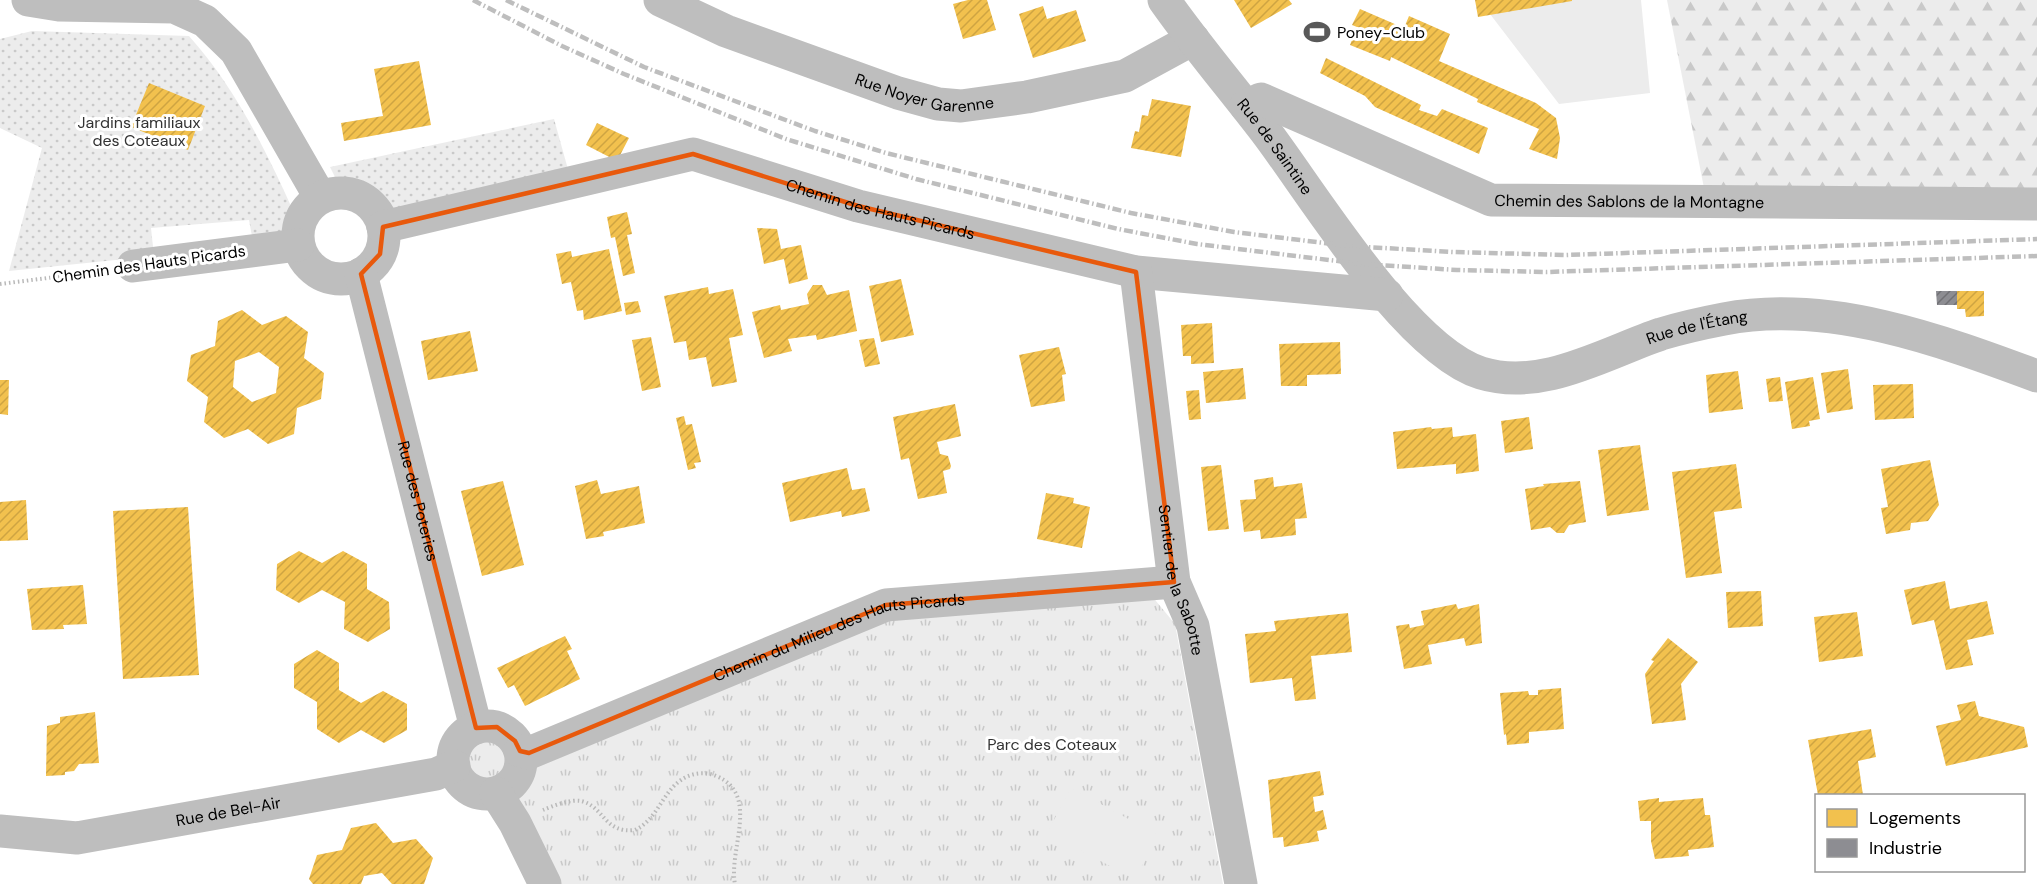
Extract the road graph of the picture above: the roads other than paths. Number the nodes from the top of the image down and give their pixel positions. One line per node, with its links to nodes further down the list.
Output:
1 (28, 0): 6 (street)
2 (660, 0): 4 (street, Rue Noyer Garenne)
3 (1164, 0): 4 (street, Rue de Saintine)
4 (1193, 39): 5 (street, Rue de Saintine)
5 (1246, 106): 7 (street, Chemin des Sablons de la Montagne); 13 (street, Rue de Saintine)
6 (320, 197): 8 (street); 9 (street)
7 (2037, 204)
8 (383, 227): 11 (street, Chemin des Hauts Picards); 12 (street)
9 (298, 245): 10 (street, Chemin des Hauts Picards); 12 (street)
10 (133, 266)
11 (1136, 272): 13 (street, Chemin des Hauts Picards); 15 (street, Sentier de la Sabotte)
12 (361, 274): 16 (street, Rue des Poteries)
13 (1387, 295): 14 (street, Rue de l'Étang)
14 (2037, 376)
15 (1174, 582): 17 (street, Chemin du Milieu des Hauts Picards); 22 (street, Sentier de la Sabotte)
16 (476, 728): 17 (street); 18 (street)
17 (520, 751): 19 (street)
18 (454, 766): 19 (street); 20 (street, Rue de Bel-Air)
19 (496, 793): 21 (street)
20 (0, 831)
21 (545, 884)
22 (1241, 884)

